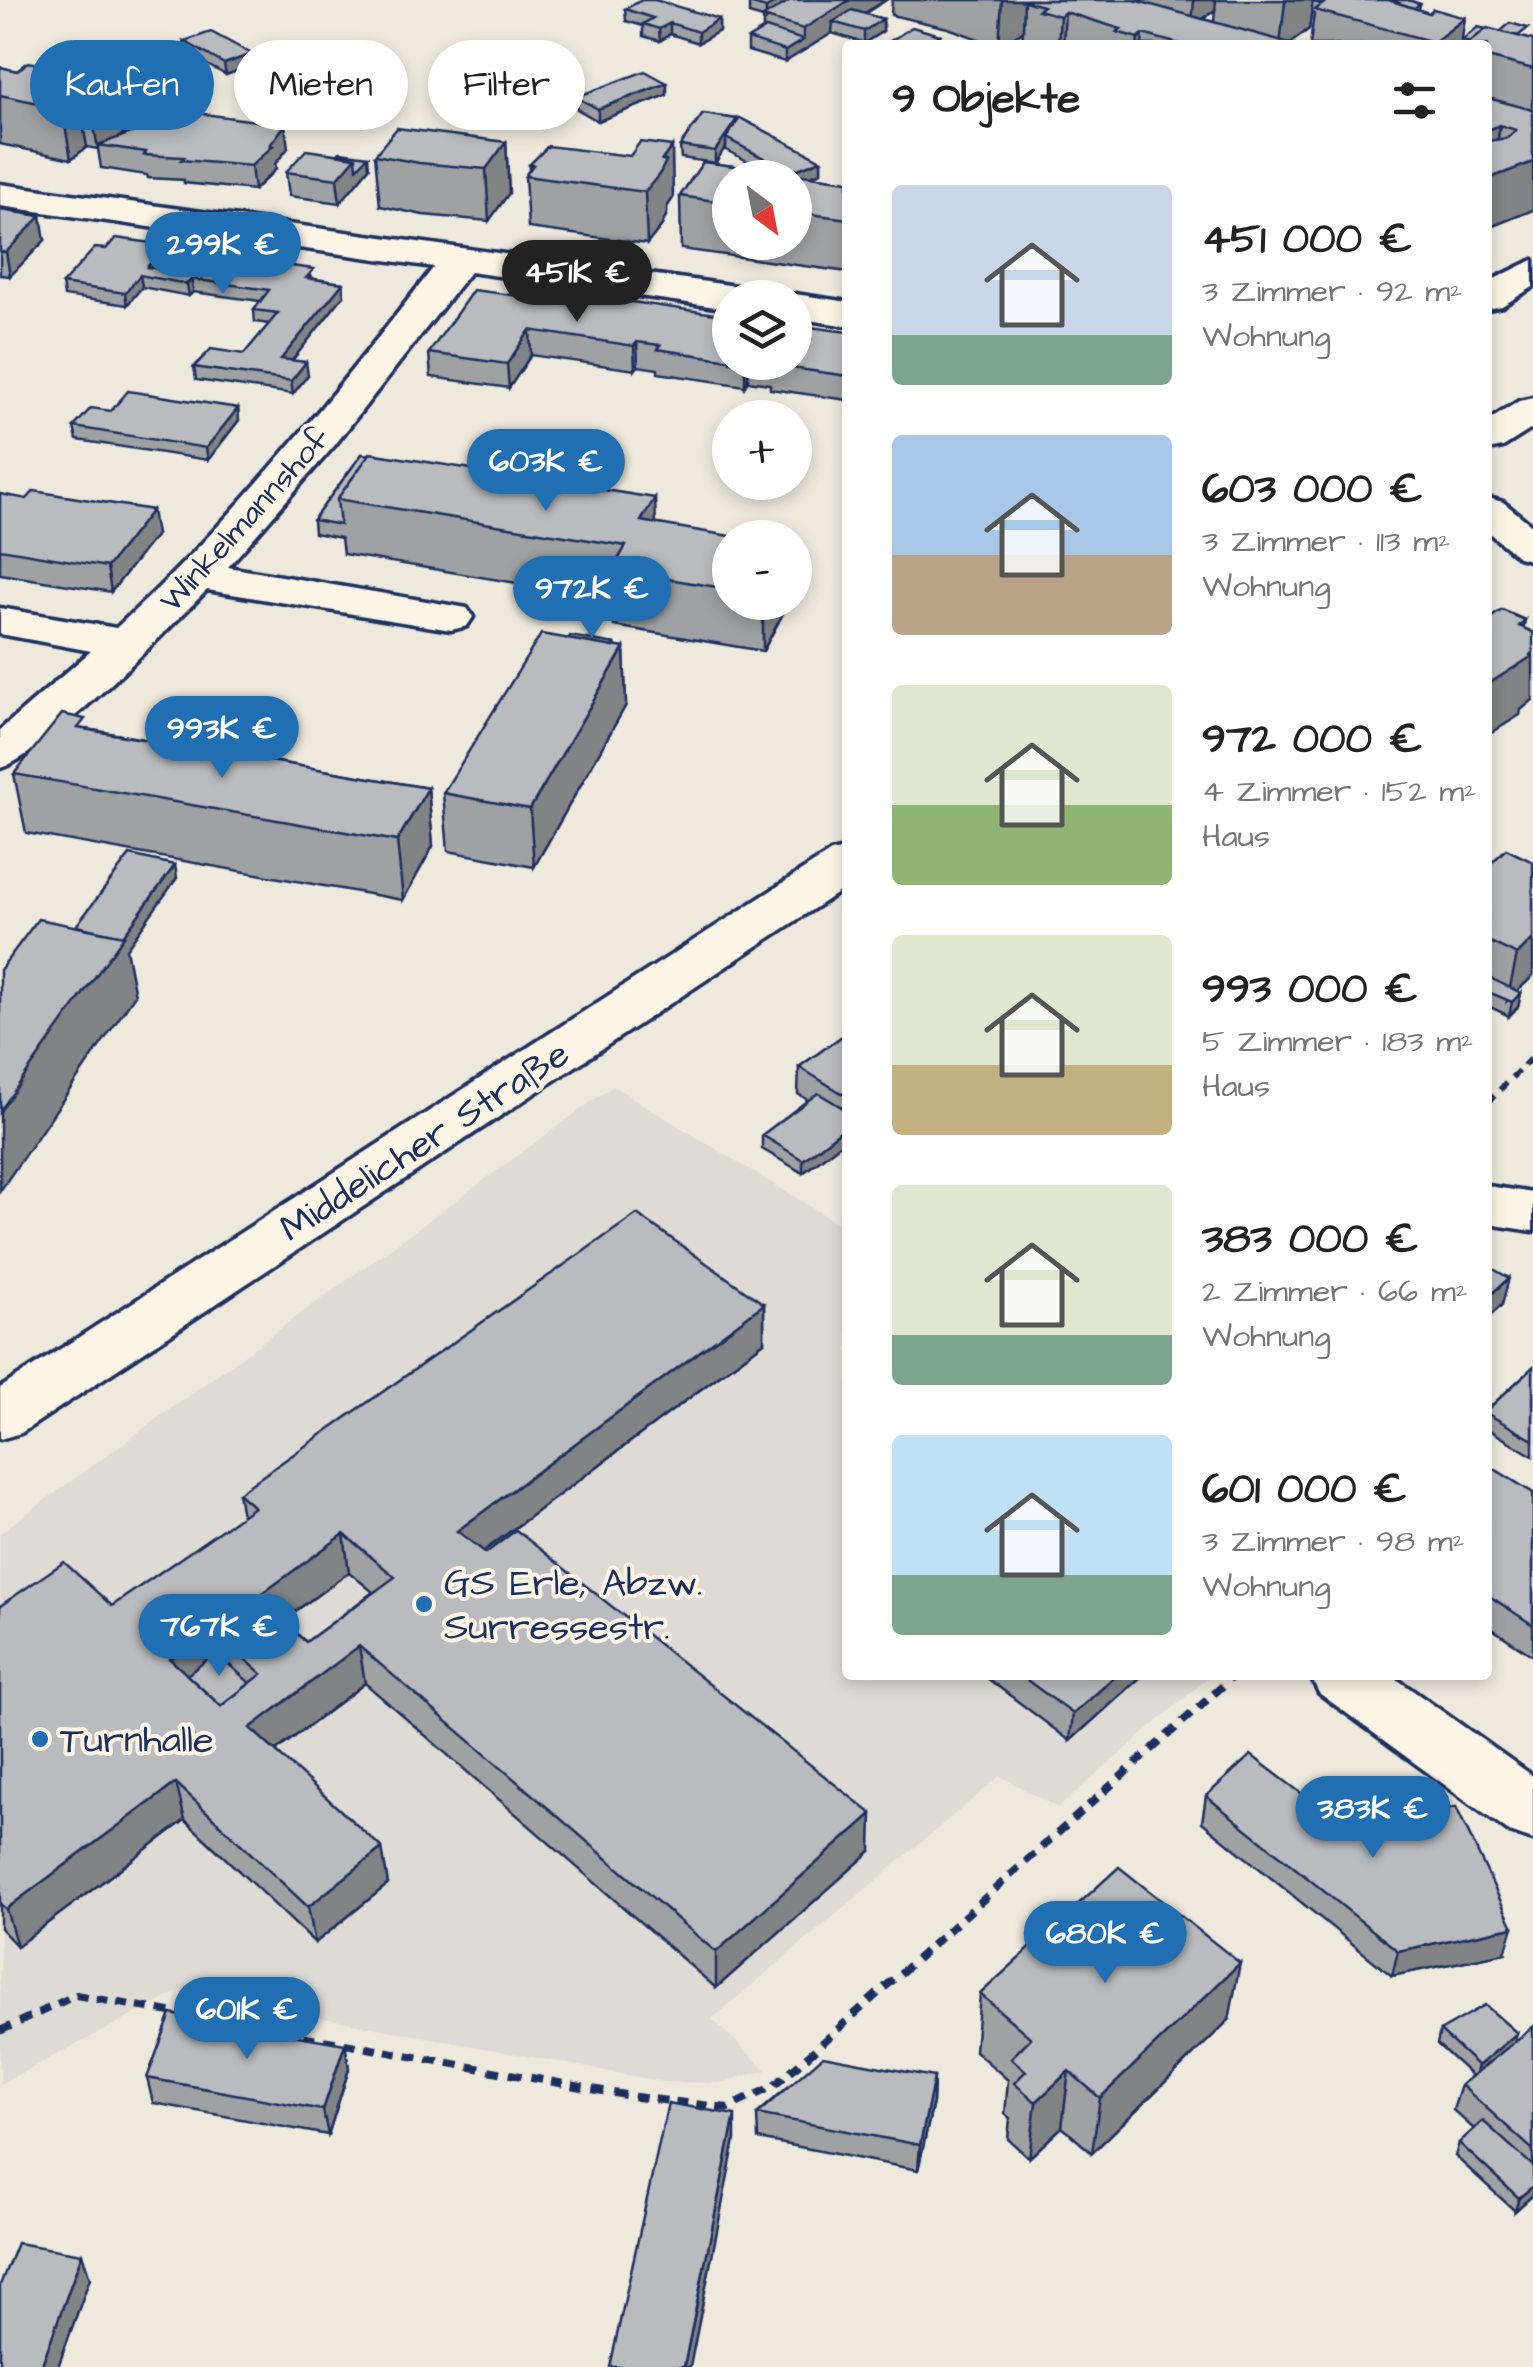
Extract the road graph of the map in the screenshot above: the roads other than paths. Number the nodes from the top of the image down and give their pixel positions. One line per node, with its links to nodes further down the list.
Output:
1 (0, 195): 2 (street)
2 (461, 258): 4 (street); 12 (street, Winkelmannshof)
3 (1533, 271): 5 (street)
4 (712, 295)
5 (1492, 296)
6 (812, 309): 7 (street)
7 (842, 313)
8 (1533, 410): 9 (street)
9 (1492, 436)
10 (1492, 514): 11 (street)
11 (1533, 548)
12 (196, 575): 13 (street); 15 (street, Winkelmannshof)
13 (451, 616)
14 (0, 621): 15 (street)
15 (128, 644): 16 (street, Winkelmannshof)
16 (0, 754)
17 (842, 867): 20 (street, Middelicher Straße)
18 (1492, 1206): 19 (street)
19 (1533, 1212)
20 (0, 1417)
21 (1349, 1680): 22 (street)
22 (1533, 1812)

